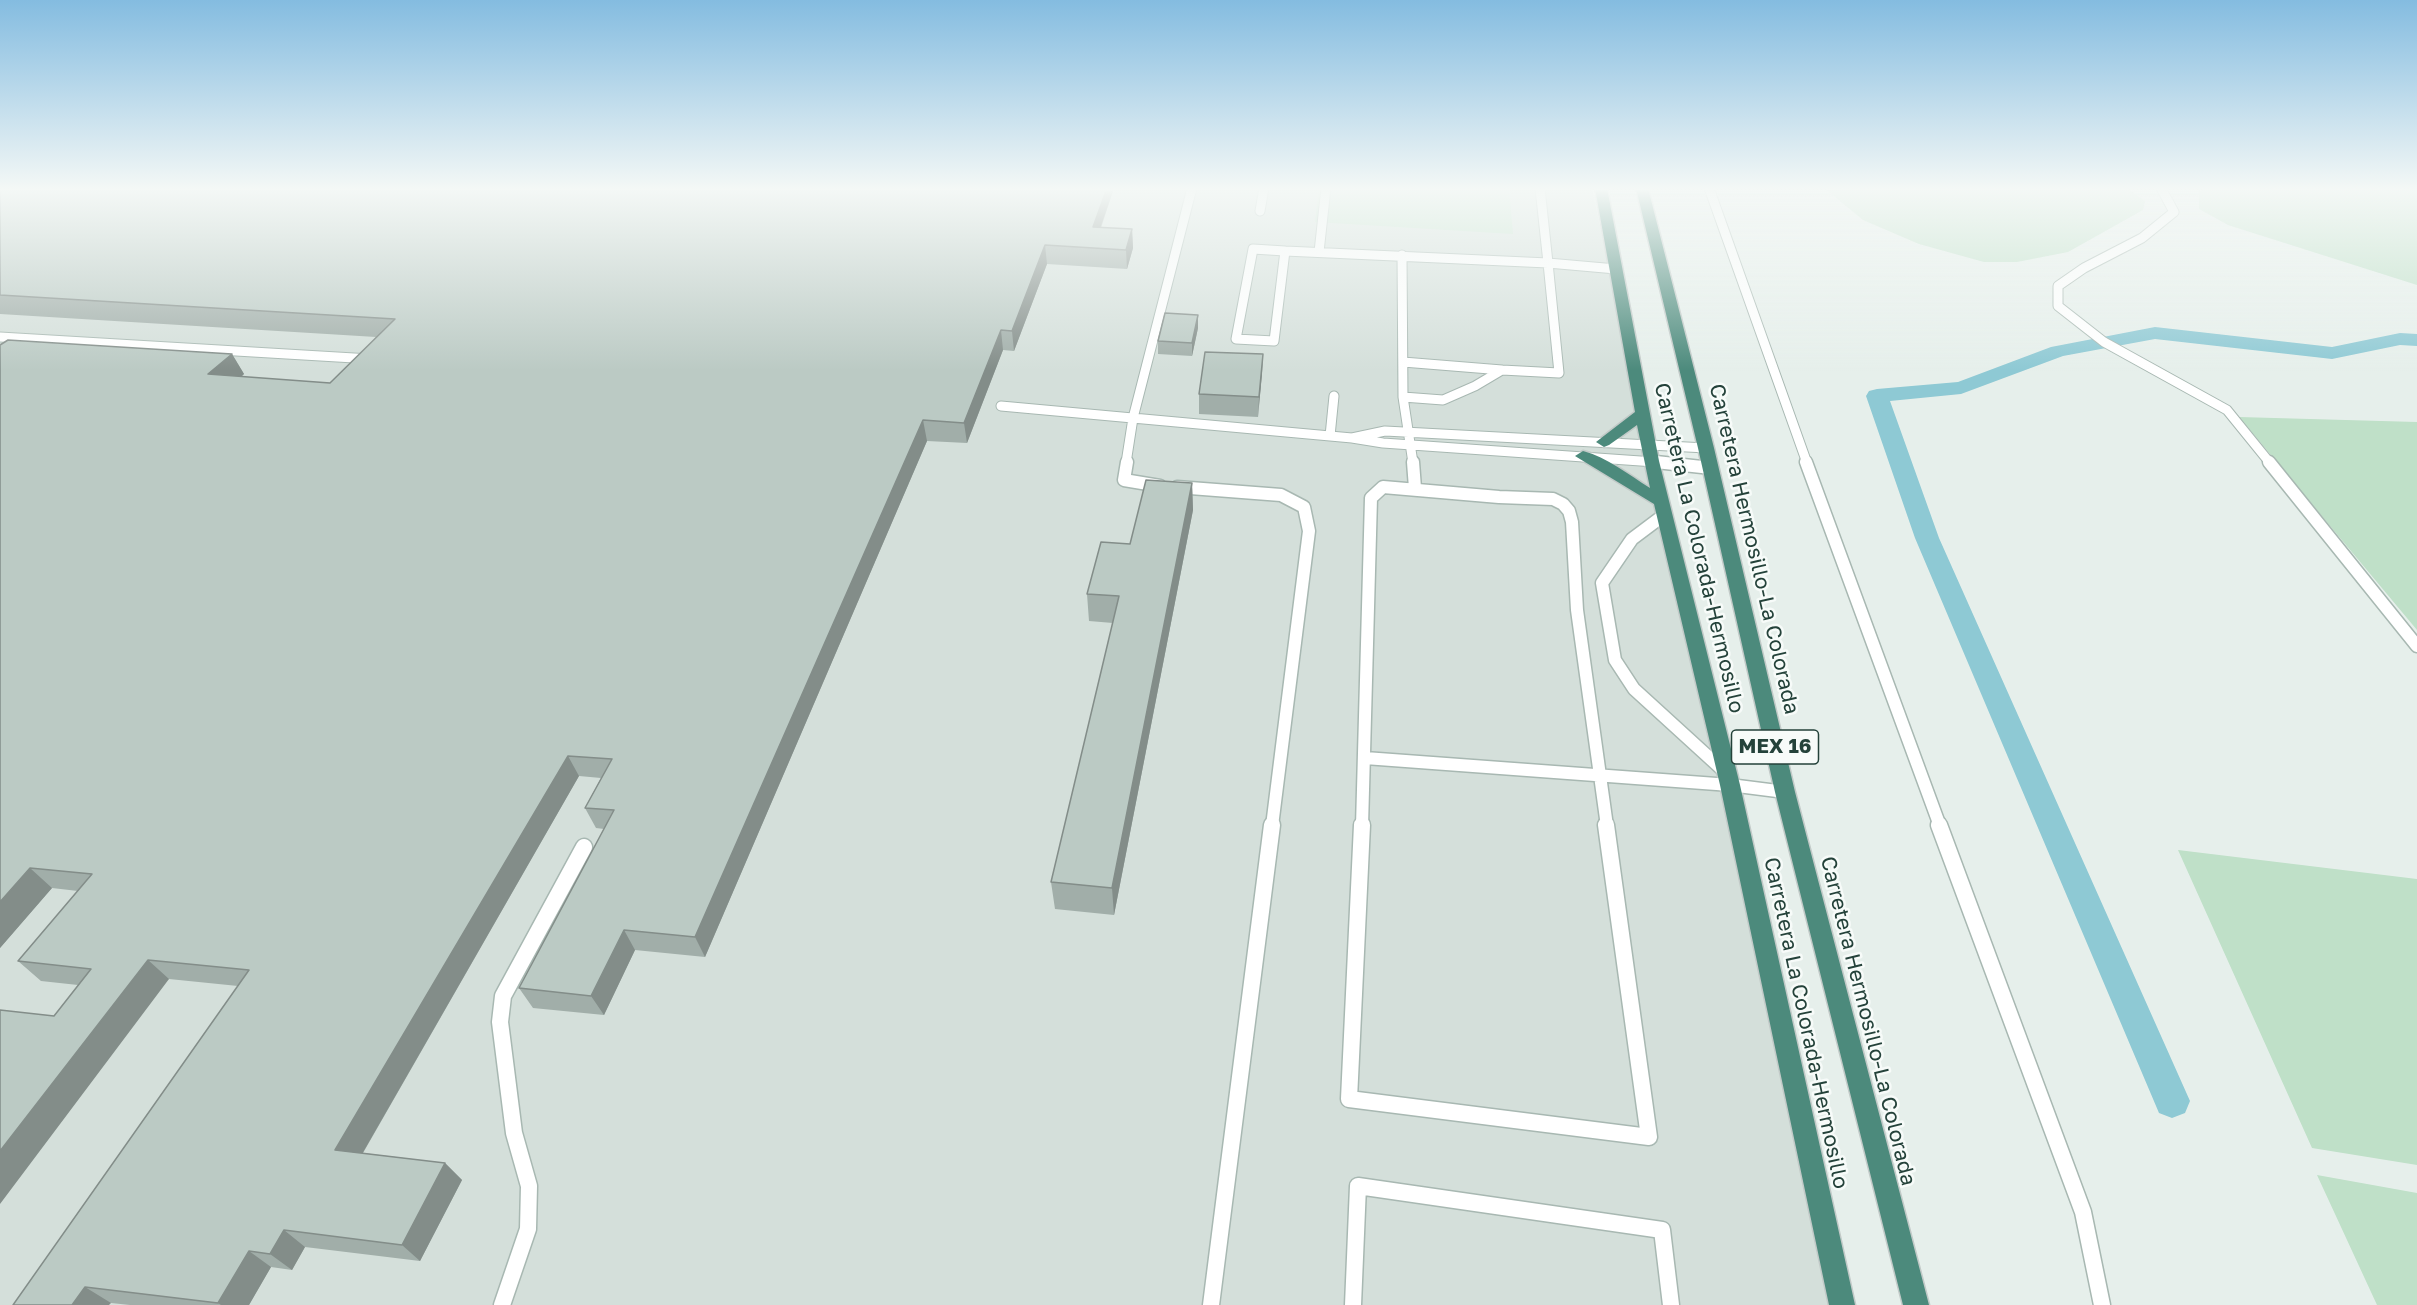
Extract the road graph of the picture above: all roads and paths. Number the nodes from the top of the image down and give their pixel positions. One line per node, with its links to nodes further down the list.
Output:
1 (1176, 249): 21 (lane)
2 (1319, 249): 9 (lane)
3 (1546, 249): 11 (lane)
4 (1612, 249): 12 (highway, Carretera La Colorada-Hermosillo / MEX 16)
5 (1657, 249): 27 (highway, Carretera Hermosillo-La Colorada / MEX 16)
6 (1731, 249): 45 (lane)
7 (2121, 249): 33 (lane)
8 (1285, 250): 8 (lane); 9 (lane)
9 (1319, 252): 10 (lane)
10 (1402, 255): 11 (lane); 15 (lane)
11 (1548, 263): 12 (lane); 16 (lane)
12 (1616, 269): 20 (highway, Carretera La Colorada-Hermosillo / MEX 16)
13 (0, 337): 14 (lane)
14 (376, 359)
15 (1403, 362): 16 (lane); 18 (lane)
16 (1502, 370): 18 (lane)
17 (1334, 396): 23 (lane)
18 (1403, 397): 22 (lane)
19 (1001, 406): 21 (lane)
20 (1642, 414): 25 (highway); 28 (highway, Carretera La Colorada-Hermosillo / MEX 16)
21 (1133, 418): 23 (lane); 40 (lane)
22 (1408, 432): 24 (lane); 25 (lane); 26 (lane)
23 (1330, 436): 24 (lane)
24 (1352, 438): 26 (lane)
25 (1604, 442): 28 (lane)
26 (1411, 445): 29 (lane); 31 (lane)
27 (1706, 448): 28 (lane); 30 (highway, Carretera Hermosillo-La Colorada / MEX 16)
28 (1649, 452): 29 (lane); 30 (lane); 32 (highway, Carretera La Colorada-Hermosillo / MEX 16)
29 (1583, 456): 32 (highway)
30 (1710, 468): 37 (highway, Carretera Hermosillo-La Colorada / MEX 16)
31 (1415, 488): 34 (lane); 35 (lane)
32 (1662, 509): 36 (highway, Carretera La Colorada-Hermosillo / MEX 16); 36 (lane)
33 (2417, 646)
34 (1365, 759): 35 (lane); 35 (lane)
35 (1600, 776): 36 (lane)
36 (1729, 780): 37 (lane); 43 (highway, Carretera La Colorada-Hermosillo / MEX 16)
37 (1785, 792): 44 (highway, Carretera Hermosillo-La Colorada / MEX 16)
38 (584, 847): 39 (lane)
39 (502, 1305)
40 (1211, 1305)
41 (1353, 1305): 42 (lane)
42 (1671, 1305)
43 (1842, 1305)
44 (1916, 1305)
45 (2102, 1305)

